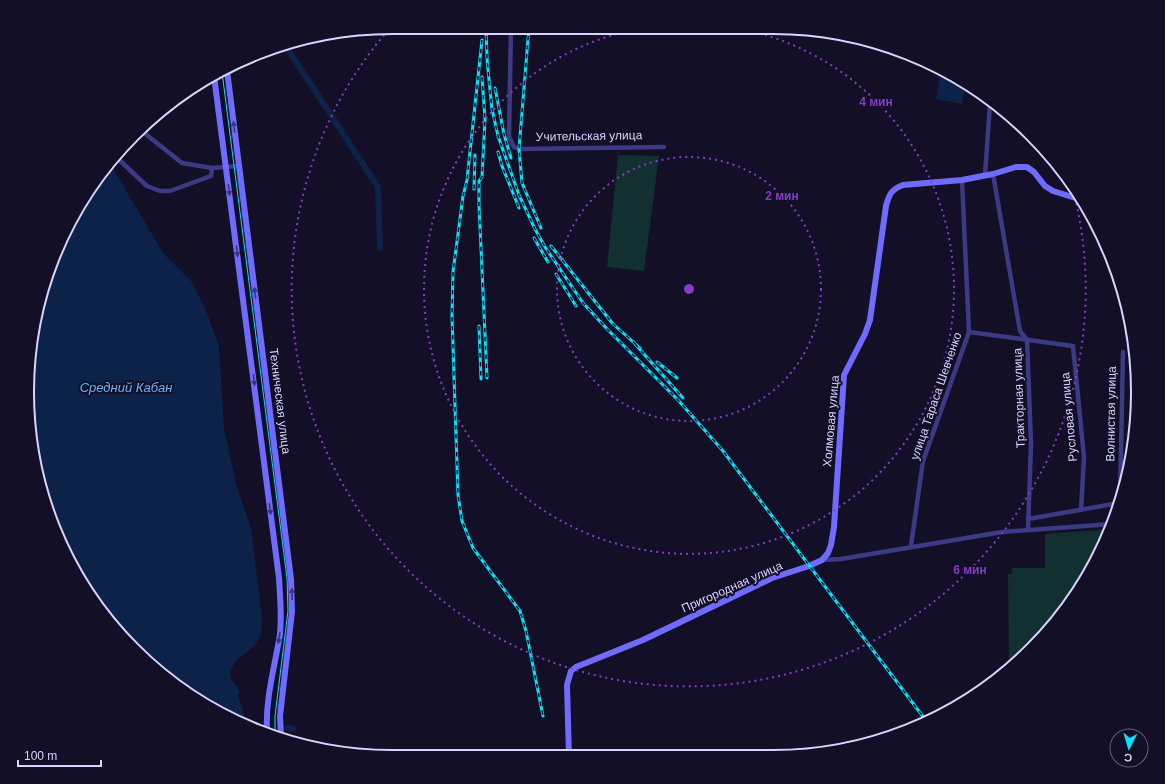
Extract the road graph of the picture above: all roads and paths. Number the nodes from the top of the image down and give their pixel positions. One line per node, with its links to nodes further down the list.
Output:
1 (511, 34): 6 (street, Учительская улица)
2 (228, 74): 8 (main road, Техническая улица, one-way to 2)
3 (215, 81): 9 (main road, Техническая улица)
4 (990, 107): 12 (street)
5 (145, 133): 10 (street)
6 (664, 146)
7 (119, 160): 10 (street)
8 (239, 166): 9 (street); 27 (main road, Техническая улица, one-way to 8)
9 (226, 167): 10 (street); 26 (main road, Техническая улица, one-way to 26)
10 (212, 168)
11 (993, 174): 12 (main road); 14 (main road); 16 (street, Тракторная улица)
12 (985, 175): 13 (main road)
13 (962, 180): 15 (street, улица Тараса Шевченко); 25 (main road, Холмовая улица)
14 (1074, 197)
15 (969, 332): 16 (street); 24 (street, улица Тараса Шевченко)
16 (1027, 340): 20 (street, Русловая улица); 21 (street, Тракторная улица)
17 (1123, 352): 18 (street, Волнистая улица)
18 (1120, 478)
19 (1113, 504): 20 (street)
20 (1081, 510): 21 (street)
21 (1028, 519): 23 (street, Тракторная улица)
22 (1106, 524): 23 (street, Пригородная улица)
23 (1028, 530): 24 (street, Пригородная улица)
24 (911, 546): 25 (street, Пригородная улица)
25 (822, 560): 28 (main road, Пригородная улица)
26 (267, 727)
27 (280, 732)
28 (569, 750)

